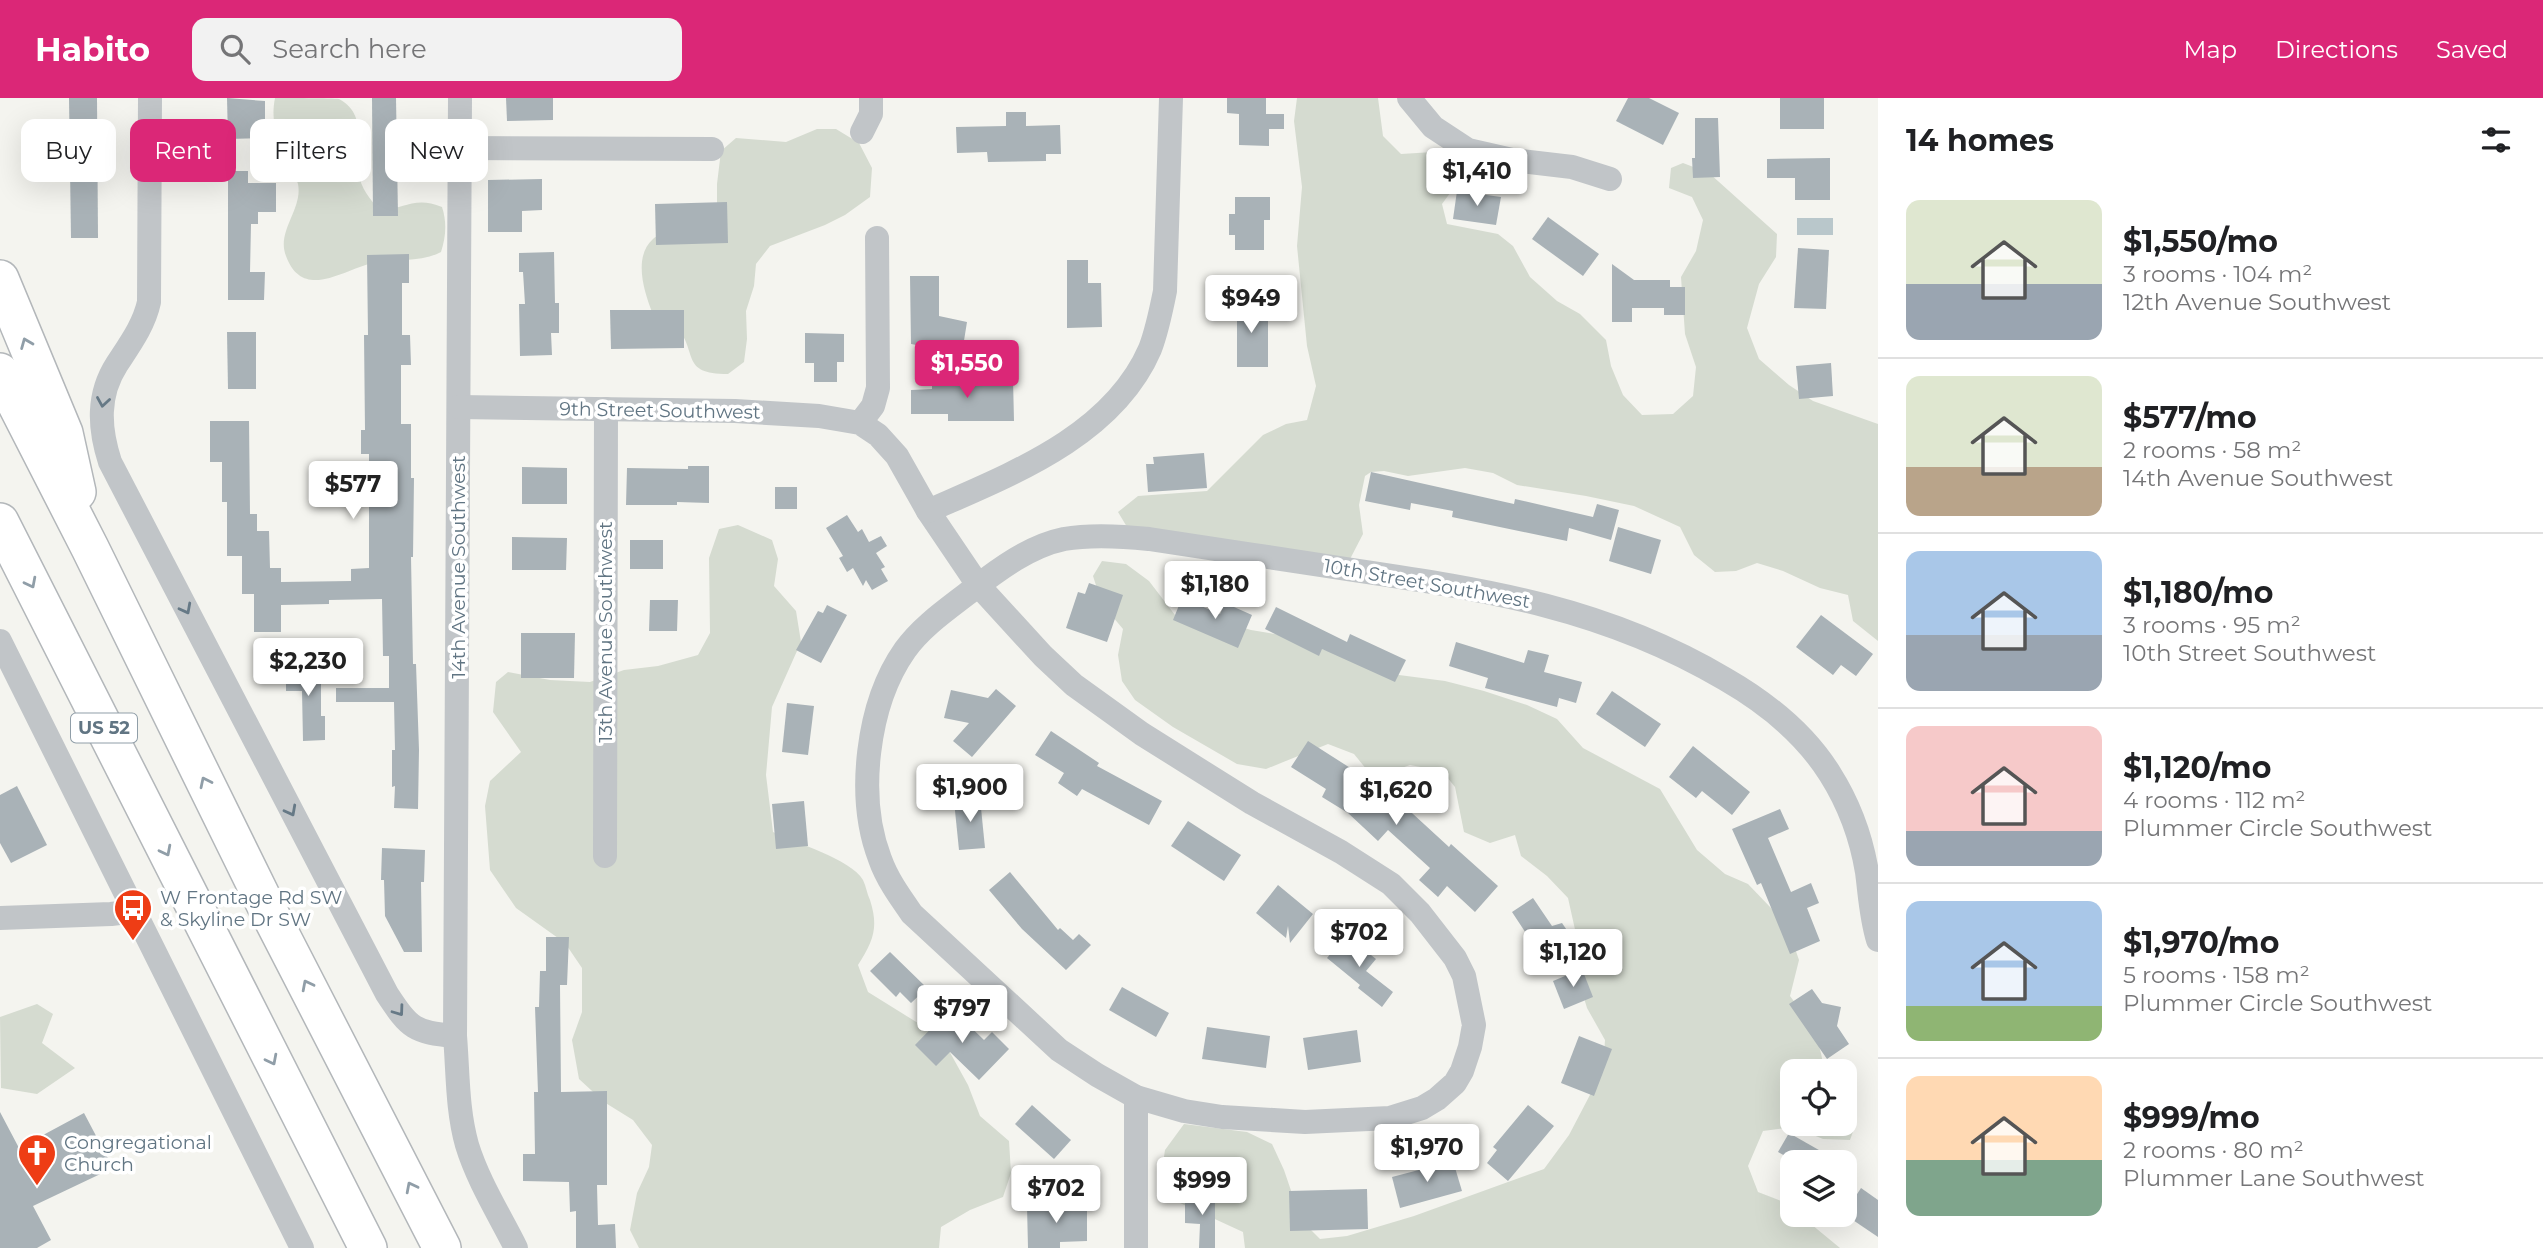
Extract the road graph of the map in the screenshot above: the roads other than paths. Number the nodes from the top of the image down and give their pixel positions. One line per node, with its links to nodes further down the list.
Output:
1 (150, 98): 27 (street, one-way to 27)
2 (460, 98): 6 (street, 14th Avenue Southwest)
3 (872, 98): 7 (street)
4 (1171, 98): 18 (street)
5 (1409, 98): 10 (street)
6 (460, 119)
7 (862, 132)
8 (488, 148): 9 (street)
9 (712, 149)
10 (1610, 179)
11 (460, 182): 15 (street, 14th Avenue Southwest)
12 (877, 238): 17 (street)
13 (0, 279): 20 (highway, one-way to 13)
14 (0, 372): 20 (highway)
15 (459, 407): 16 (street, 9th Street Southwest); 27 (street, 14th Avenue Southwest)
16 (606, 408): 17 (street, 9th Street Southwest); 23 (street, 13th Avenue Southwest)
17 (860, 423): 18 (street, 10th Street Southwest)
18 (928, 511): 21 (street, 10th Street Southwest)
19 (0, 522): 30 (highway, US 52, one-way to 30)
20 (90, 548): 31 (highway, one-way to 20)
21 (978, 585): 26 (street, 10th Street Southwest); 28 (street, 10th Street Southwest); 28 (street, 10th Street Southwest)
22 (0, 641): 24 (street)
23 (605, 856)
24 (136, 911): 25 (street); 29 (street)
25 (0, 918)
26 (1878, 940)
27 (455, 1036): 32 (street, 14th Avenue Southwest)
28 (1136, 1097): 33 (street)
29 (302, 1248)
30 (368, 1248)
31 (442, 1248)
32 (516, 1248)
33 (1136, 1248)

